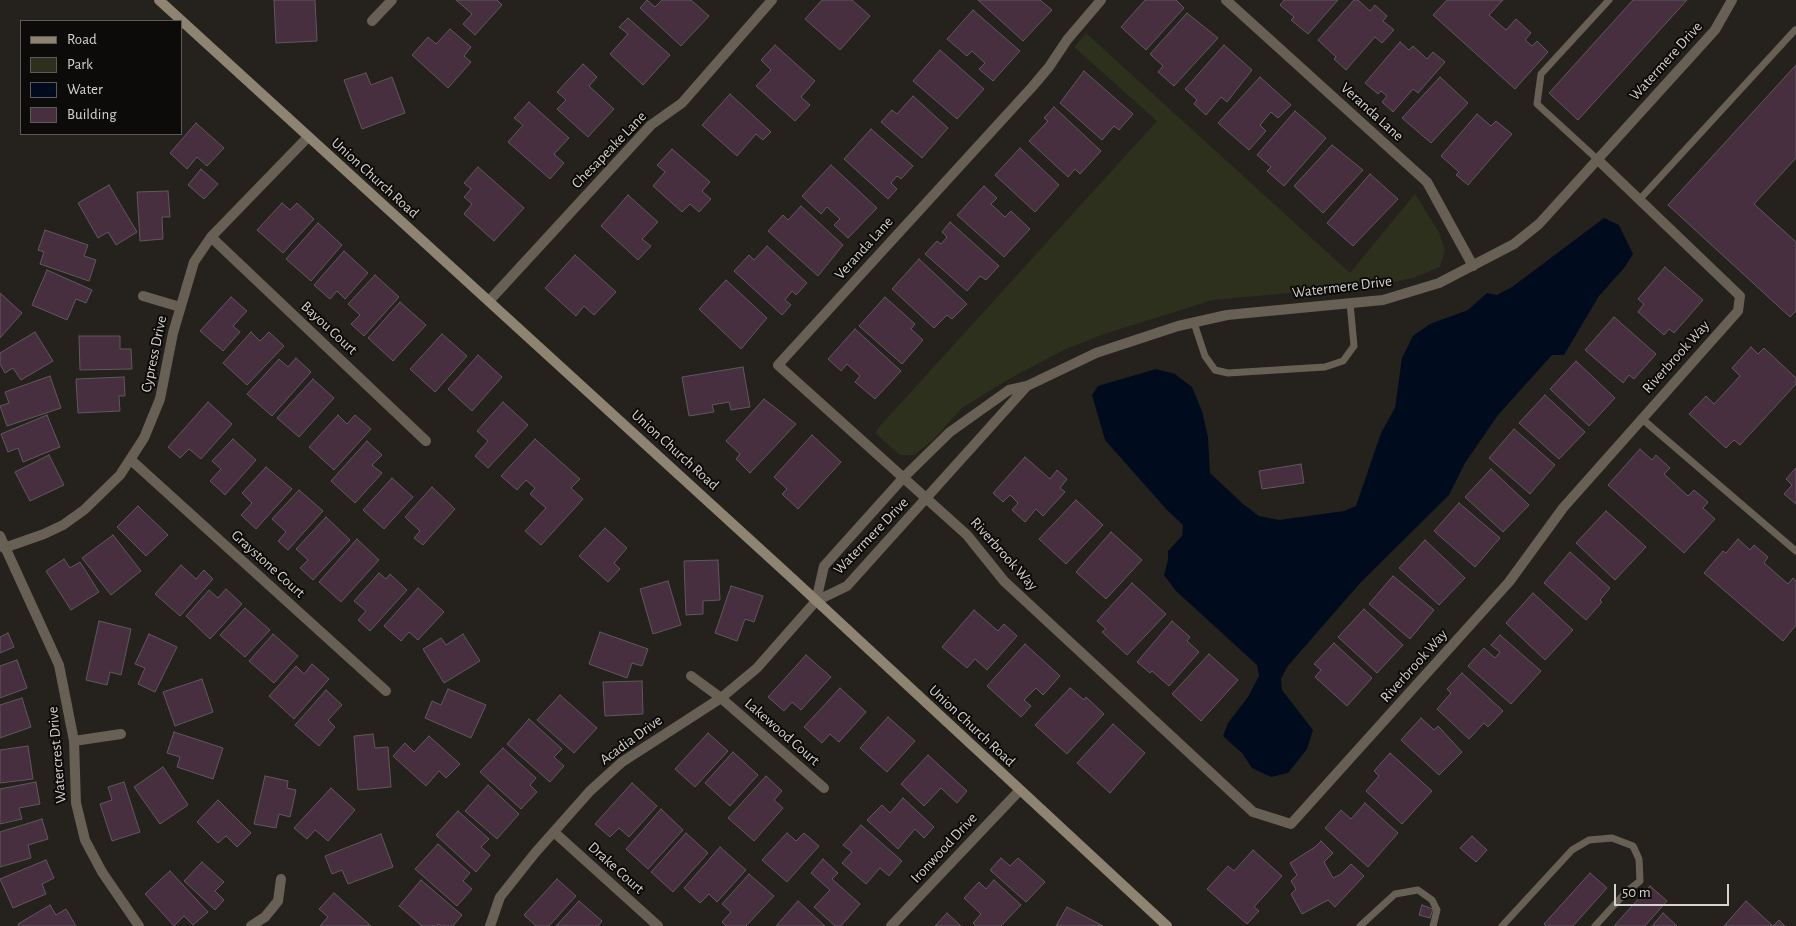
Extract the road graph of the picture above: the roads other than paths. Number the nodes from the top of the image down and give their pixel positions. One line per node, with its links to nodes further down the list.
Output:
1 (159, 0): 8 (street, Union Church Road)
2 (392, 0): 10 (street)
3 (772, 0): 18 (street, Chesapeake Lane)
4 (1101, 0): 26 (street, Veranda Lane)
5 (1226, 0): 16 (street, Veranda Lane)
6 (1609, 0): 13 (lane)
7 (1732, 0): 13 (street, Watermere Drive)
8 (181, 20)
9 (182, 21): 12 (street, Union Church Road)
10 (372, 21)
11 (1795, 30): 14 (lane)
12 (308, 137): 15 (street, Cypress Drive); 18 (street, Union Church Road)
13 (1597, 159): 14 (street, Riverbrook Way); 16 (street, Watermere Drive)
14 (1640, 199): 23 (street, Riverbrook Way)
15 (211, 237): 20 (street, Cypress Drive); 24 (street, Bayou Court)
16 (1473, 266): 19 (street, Watermere Drive)
17 (143, 296): 20 (street)
18 (489, 301): 31 (street, Union Church Road)
19 (1350, 303): 21 (street, Watermere Drive); 21 (lane)
20 (180, 307): 25 (street, Cypress Drive)
21 (1194, 323): 22 (street, Watermere Drive)
22 (1027, 386): 26 (street, Watermere Drive); 27 (street, Watermere Drive)
23 (1642, 418): 27 (street, Riverbrook Way); 30 (lane)
24 (426, 442)
25 (131, 460): 29 (street, Cypress Drive); 33 (street, Graystone Court)
26 (904, 477): 27 (street, Veranda Lane); 31 (street, Watermere Drive)
27 (927, 498): 31 (street, Watermere Drive)
28 (0, 536): 29 (street, Watercrest Drive)
29 (4, 548): 36 (street, Watercrest Drive)
30 (1796, 551)
31 (816, 601): 34 (street, Acadia Drive); 38 (street, Union Church Road)
32 (691, 676): 34 (street, Lakewood Court)
33 (386, 691)
34 (721, 698): 37 (street, Lakewood Court); 39 (street, Acadia Drive)
35 (121, 734): 36 (street)
36 (74, 741): 41 (street, Watercrest Drive)
37 (824, 788)
38 (1020, 790): 45 (street, Ironwood Drive); 46 (street, Union Church Road)
39 (554, 832): 43 (street, Acadia Drive); 44 (street, Drake Court)
40 (281, 879): 42 (street)
41 (139, 926)
42 (251, 926)
43 (490, 926)
44 (658, 926)
45 (891, 926)
46 (1167, 926)
47 (1360, 926): 48 (lane)
48 (1433, 926)
49 (1502, 926): 50 (lane)
50 (1595, 926)

